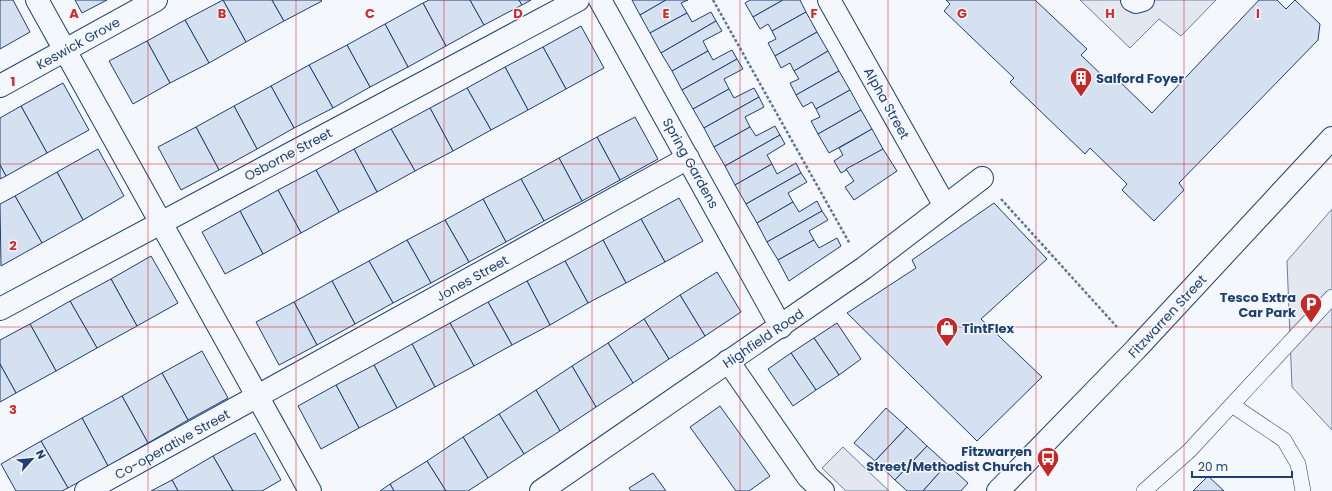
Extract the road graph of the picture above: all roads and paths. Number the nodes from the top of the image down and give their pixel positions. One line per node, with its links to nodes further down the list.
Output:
1 (37, 0): 9 (street)
2 (156, 0): 9 (street, Keswick Grove)
3 (578, 0): 15 (street, Osborne Street)
4 (600, 0): 12 (street, Spring Gardens)
5 (713, 0): 16 (path)
6 (829, 0): 14 (street, Alpha Street)
7 (1132, 0): 8 (street)
8 (1143, 0)
9 (66, 50): 10 (street, Keswick Grove); 15 (street)
10 (0, 86)
11 (1332, 138): 20 (street, Fitzwarren Street)
12 (688, 158): 19 (street, Spring Gardens); 22 (street, Jones Street)
13 (982, 178): 14 (street, Highfield Road); 20 (path)
14 (945, 206): 16 (street, Highfield Road)
15 (161, 221): 18 (street, Osborne Street); 22 (street)
16 (864, 268): 19 (street, Highfield Road)
17 (1332, 297): 23 (lane)
18 (0, 309)
19 (781, 327): 21 (street, Highfield Road)
20 (1136, 349): 28 (street, Fitzwarren Street)
21 (728, 360): 26 (street, Highfield Road); 27 (street)
22 (257, 398): 24 (street, Co-operative Street); 25 (street)
23 (1232, 405): 29 (lane); 30 (lane)
24 (86, 491)
25 (310, 491)
26 (541, 491)
27 (823, 491)
28 (998, 491)
29 (1144, 491)
30 (1303, 491)

